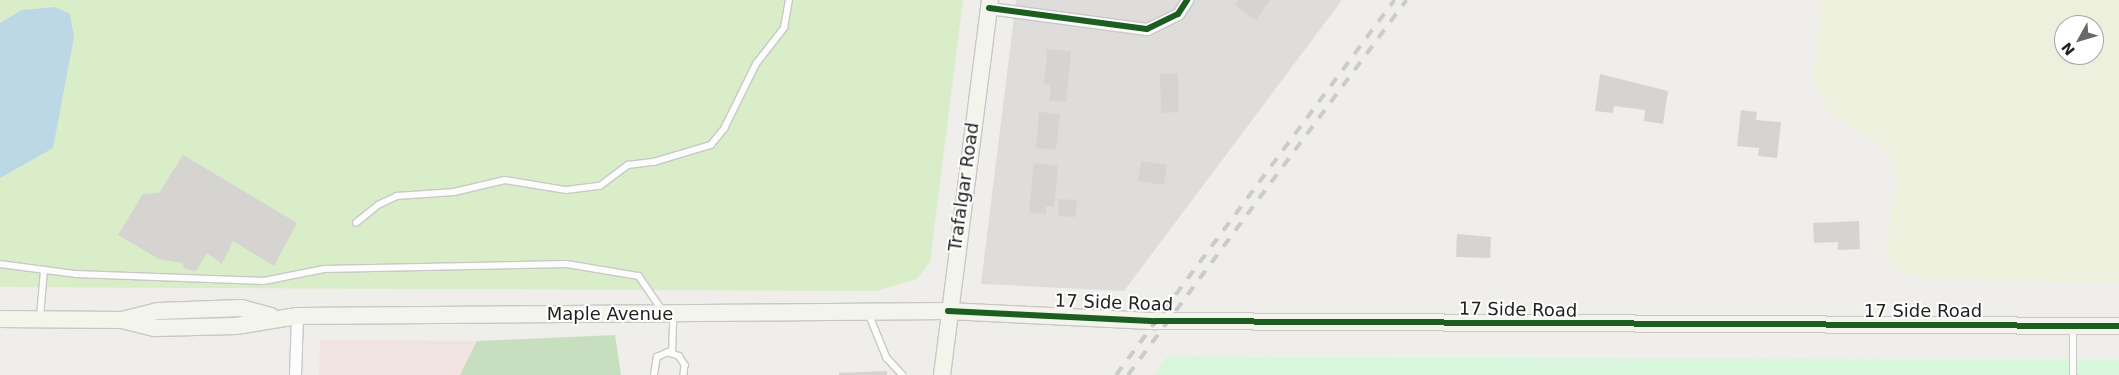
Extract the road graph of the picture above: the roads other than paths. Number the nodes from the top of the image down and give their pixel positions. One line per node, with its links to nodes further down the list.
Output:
1 (789, 0): 4 (lane)
2 (1187, 0): 3 (street)
3 (989, 4): 7 (main road, Trafalgar Road)
4 (356, 223)
5 (0, 264): 6 (lane)
6 (44, 270): 9 (lane); 12 (lane)
7 (948, 311): 8 (main road, Maple Avenue); 13 (main road, 17 Side Road); 20 (main road, Trafalgar Road)
8 (868, 312): 9 (main road, Maple Avenue); 19 (lane)
9 (669, 313): 10 (main road, Maple Avenue); 15 (lane)
10 (297, 316): 12 (main road, Maple Avenue); 16 (street)
11 (0, 319): 12 (main road, Maple Avenue)
12 (40, 319)
13 (2073, 325): 14 (main road, 17 Side Road); 21 (lane)
14 (2119, 326)
15 (672, 354): 17 (lane); 18 (lane)
16 (294, 375)
17 (654, 375)
18 (684, 375)
19 (903, 375)
20 (942, 375)
21 (2074, 375)

